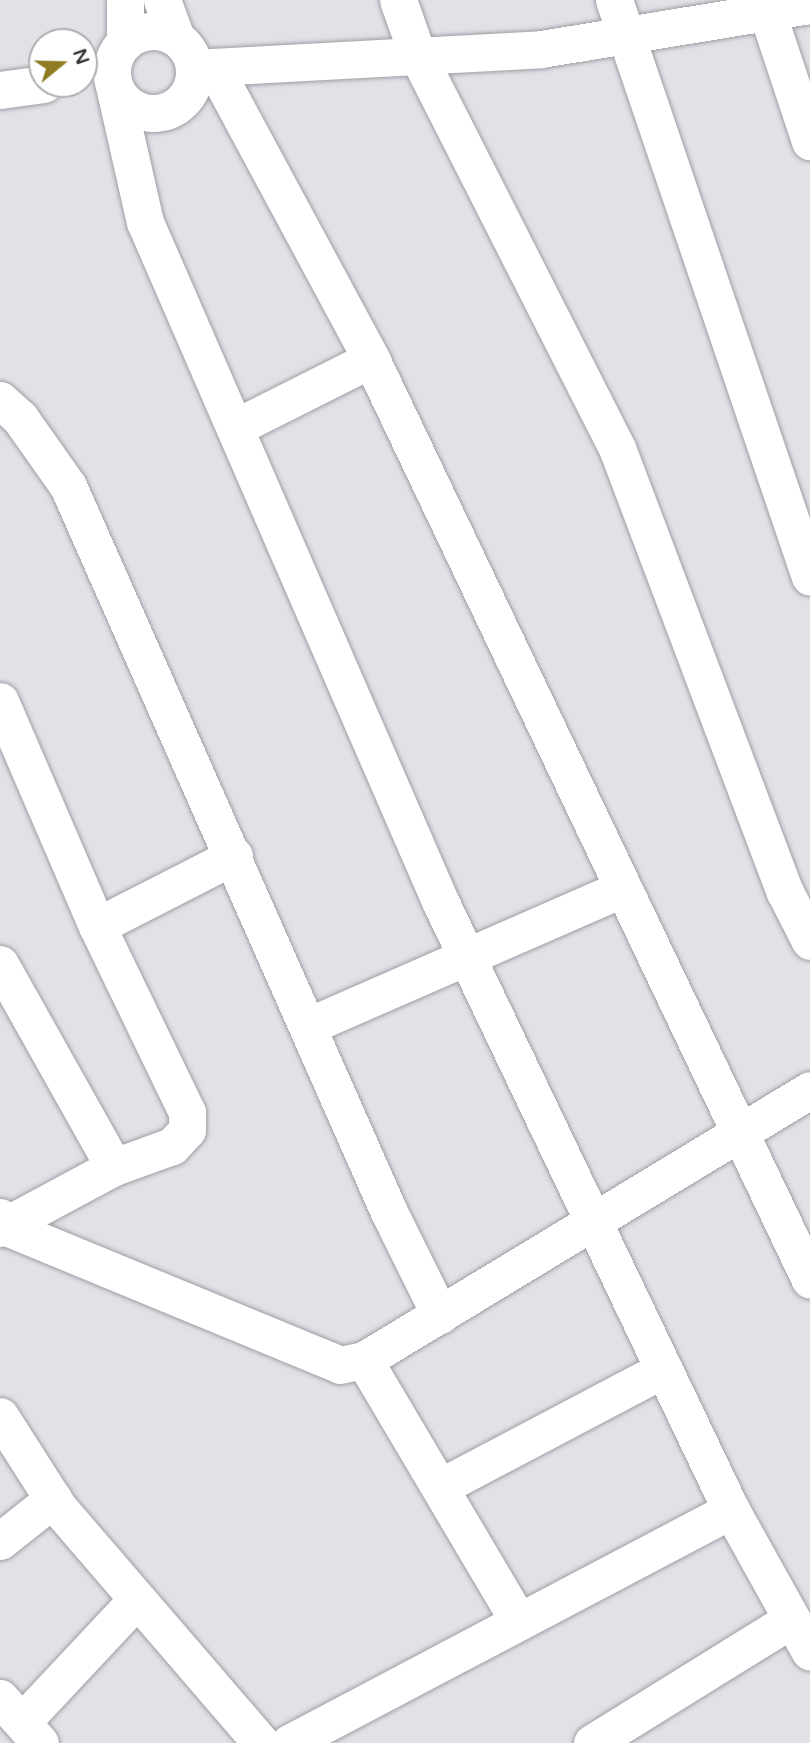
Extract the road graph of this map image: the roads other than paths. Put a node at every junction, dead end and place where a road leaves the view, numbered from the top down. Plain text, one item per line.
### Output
1 (125, 0) edge
2 (162, 0) edge
3 (398, 0) edge
4 (614, 0) edge
5 (810, 5) edge
6 (765, 7) edge
7 (624, 38) junction
8 (417, 54) junction
9 (195, 58) junction
10 (109, 62) edge
11 (28, 86) edge
12 (0, 90) edge
13 (168, 111) junction
14 (810, 142) edge
15 (133, 186) junction
16 (371, 359) junction
17 (0, 400) edge
18 (236, 426) junction
19 (810, 577) edge
20 (0, 701) edge
21 (234, 856) junction
22 (622, 889) junction
23 (97, 926) junction
24 (810, 941) edge
25 (467, 958) junction
26 (0, 964) edge
27 (309, 1026) junction
28 (810, 1090) edge
29 (736, 1131) junction
30 (114, 1167) junction
31 (2, 1224) edge
32 (594, 1224) junction
33 (810, 1280) edge
34 (440, 1315) junction
35 (364, 1360) junction
36 (664, 1370) junction
37 (0, 1416) edge
38 (440, 1487) junction
39 (53, 1499) junction
40 (731, 1510) junction
41 (0, 1541) edge
42 (136, 1600) junction
43 (792, 1619) junction
44 (519, 1622) junction
45 (810, 1652) edge
46 (21, 1721) edge
47 (261, 1743) edge
48 (289, 1743) edge
49 (592, 1743) edge

1 - 10 street
2 - 9 street
3 - 8 street
4 - 7 street
5 - 6 street
6 - 7 street
6 - 14 street
7 - 8 street
7 - 19 street
8 - 9 street
8 - 24 street
9 - 10 street
9 - 13 street
9 - 16 street
10 - 13 street
10 - 15 street
11 - 12 street
13 - 15 street
15 - 18 street
16 - 18 street
16 - 22 street
17 - 21 street
18 - 25 street
20 - 23 street
21 - 23 street
21 - 27 street
22 - 25 street
22 - 29 street
23 - 30 street
25 - 27 street
25 - 32 street
26 - 30 street
27 - 34 street
28 - 29 street
29 - 32 street
29 - 33 street
30 - 31 street
31 - 35 street
32 - 34 street
32 - 36 street
34 - 35 street
35 - 38 street
36 - 38 street
36 - 40 street
37 - 39 street
38 - 44 street
39 - 41 street
39 - 42 street
40 - 43 street
40 - 44 street
42 - 46 street
42 - 47 street
43 - 45 street
43 - 49 street
44 - 48 street

